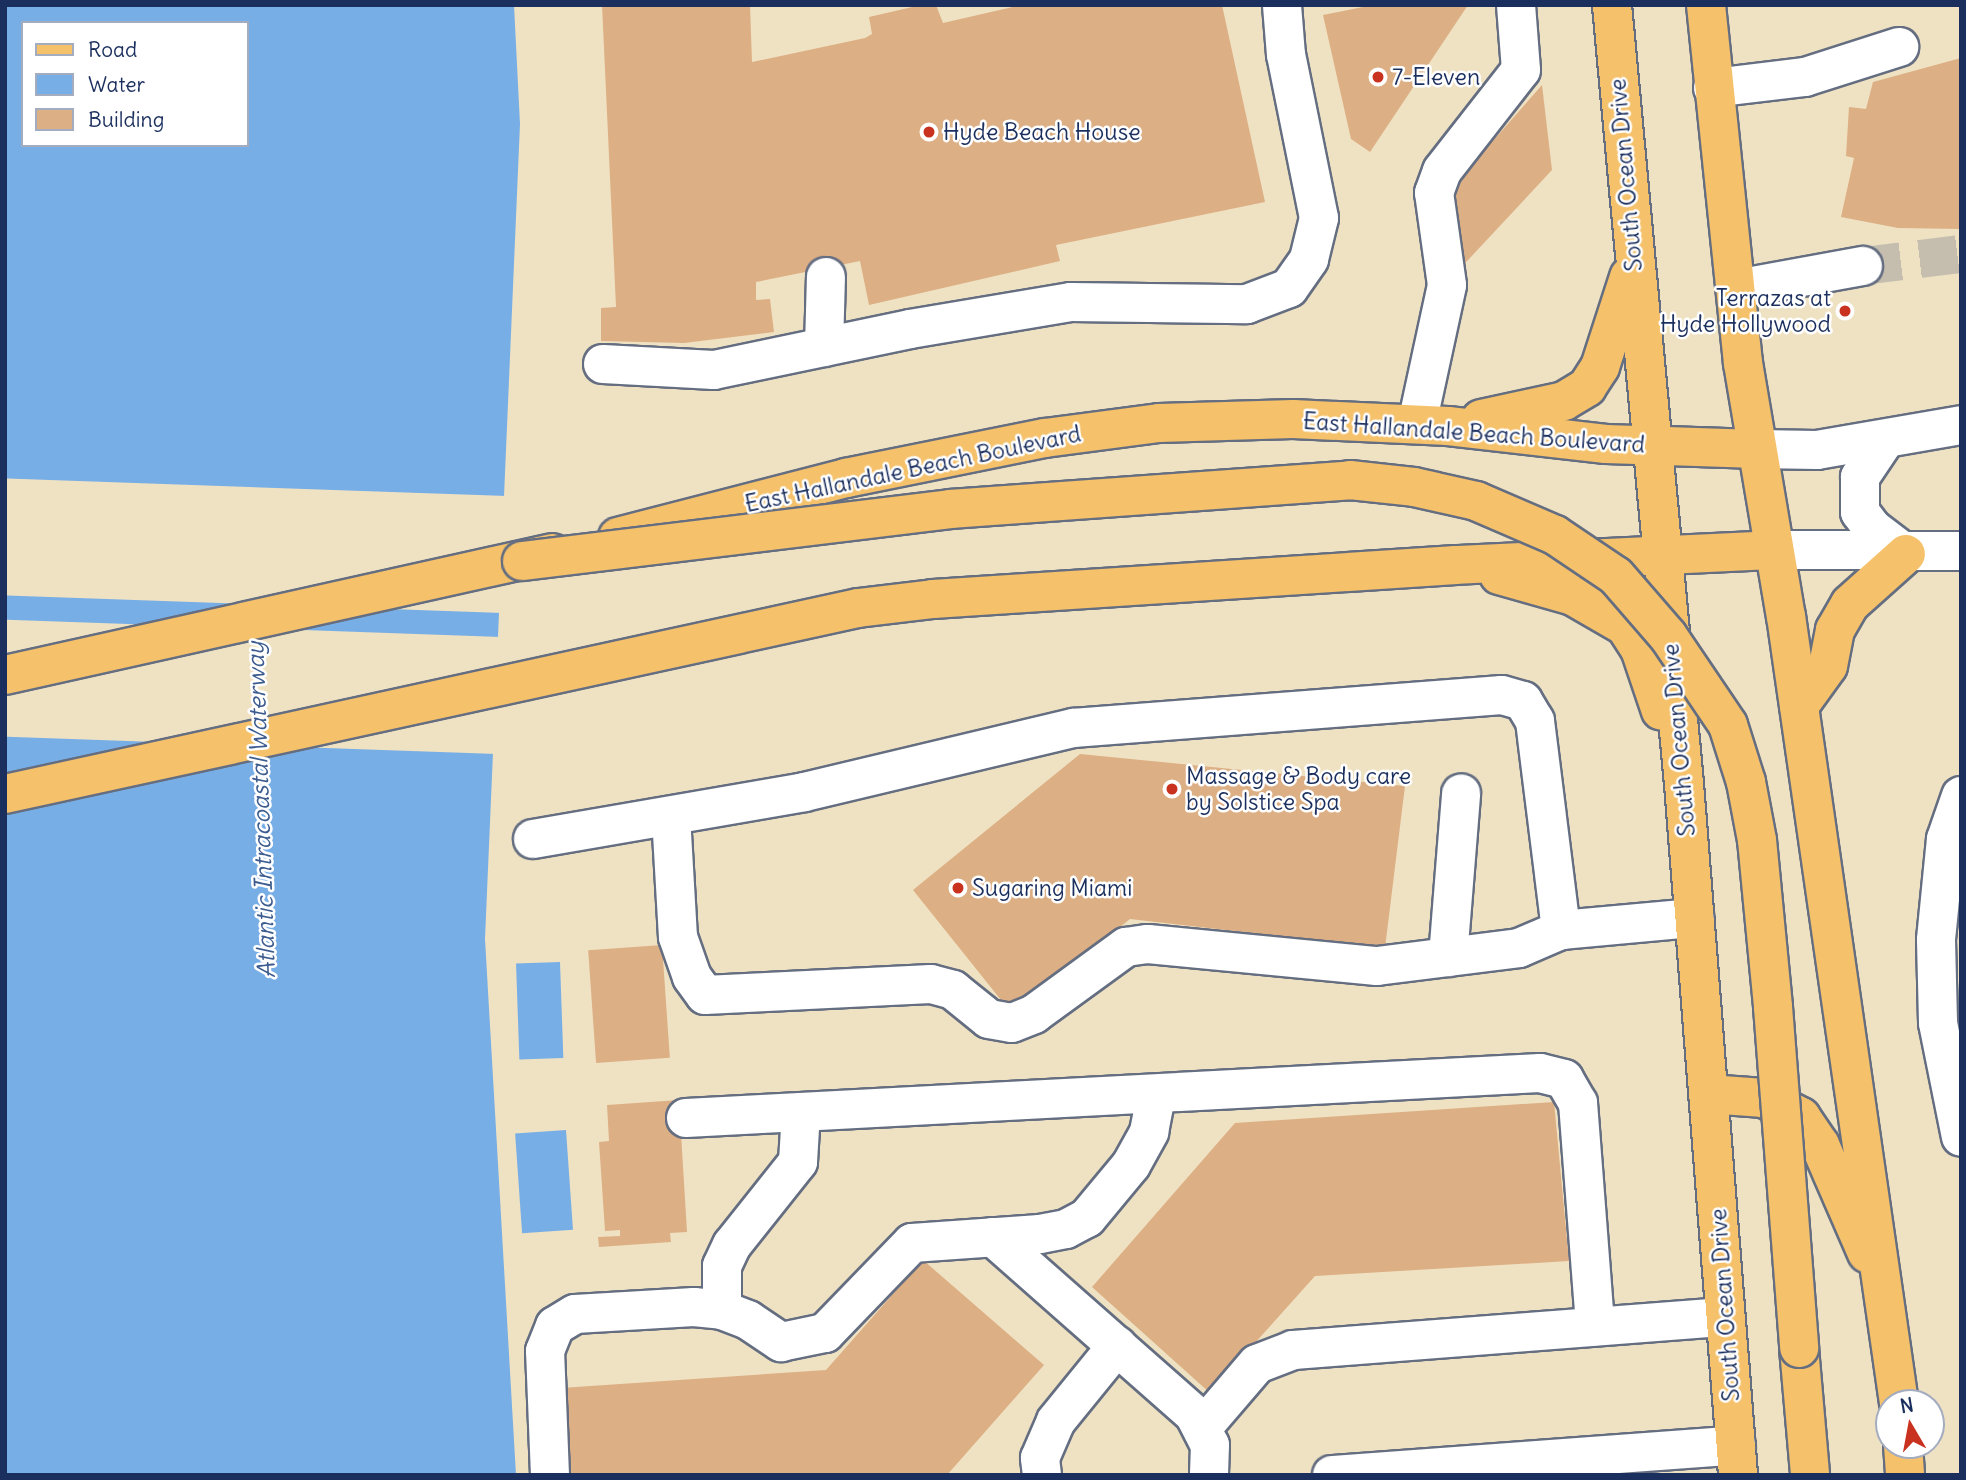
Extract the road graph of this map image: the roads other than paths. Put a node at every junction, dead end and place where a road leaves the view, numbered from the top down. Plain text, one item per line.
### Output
1 (1282, 5) edge
2 (1517, 5) edge
3 (1612, 5) edge
4 (1706, 5) edge
5 (1899, 47) dead end
6 (1713, 88) junction
7 (1634, 262) junction
8 (1863, 266) tunnel mouth
9 (826, 277) dead end
10 (1735, 289) junction
11 (824, 347) junction
12 (603, 364) dead end
13 (1432, 425) junction
14 (1961, 425) edge
15 (1885, 440) junction
16 (1650, 447) junction
17 (1757, 449) junction
18 (1774, 550) junction
19 (1961, 551) edge
20 (1906, 554) junction
21 (1661, 555) junction
22 (522, 561) junction
23 (1456, 565) junction
24 (5, 675) edge
25 (1799, 706) junction
26 (1684, 784) junction
27 (5, 794) edge
28 (1461, 794) dead end
29 (1961, 796) edge
30 (671, 816) junction
31 (533, 839) dead end
32 (1950, 913) edge
33 (1694, 918) junction
34 (1561, 930) junction
35 (1448, 957) junction
36 (1956, 1088) edge
37 (1708, 1094) junction
38 (1156, 1096) junction
39 (801, 1112) junction
40 (687, 1118) dead end
41 (1961, 1137) edge
42 (993, 1237) junction
43 (1886, 1297) junction
44 (722, 1310) junction
45 (1725, 1317) junction
46 (1595, 1326) junction
47 (1117, 1346) junction
48 (1897, 1389) edge
49 (1203, 1427) junction
50 (1737, 1460) edge
51 (550, 1475) edge
52 (1042, 1475) edge
53 (1209, 1475) edge
54 (1332, 1475) edge
55 (1810, 1475) edge

1 - 11 street
2 - 13 street
3 - 7 main road, South Ocean Drive
4 - 6 main road
5 - 6 street
6 - 10 main road
7 - 13 main road
7 - 16 main road, South Ocean Drive
8 - 10 street
9 - 11 street
10 - 17 main road
11 - 12 street
13 - 16 main road, East Hallandale Beach Boulevard
13 - 22 main road, East Hallandale Beach Boulevard, bridge
14 - 15 street, East Hallandale Beach Boulevard
15 - 17 street, East Hallandale Beach Boulevard
15 - 20 street
16 - 17 main road, East Hallandale Beach Boulevard
16 - 21 main road, South Ocean Drive
17 - 18 main road
18 - 20 street
18 - 21 main road
18 - 25 main road
19 - 20 street
20 - 25 main road
21 - 23 main road
21 - 26 main road, South Ocean Drive
22 - 24 main road, East Hallandale Beach Boulevard
22 - 55 main road, bridge
23 - 26 main road
23 - 27 main road
25 - 43 main road
26 - 33 main road, South Ocean Drive
28 - 35 street
29 - 32 street
30 - 31 street
30 - 34 street
30 - 35 street
32 - 36 street
33 - 34 street
33 - 37 main road, South Ocean Drive
34 - 35 street
36 - 41 street
37 - 43 main road
37 - 45 main road, South Ocean Drive
38 - 39 street
38 - 42 street
38 - 46 street
39 - 40 street
39 - 44 street
42 - 44 street
42 - 47 street
43 - 48 main road
44 - 51 street
45 - 46 street
45 - 50 main road, South Ocean Drive
46 - 49 street
47 - 49 street
47 - 52 street
49 - 53 street
50 - 54 street

